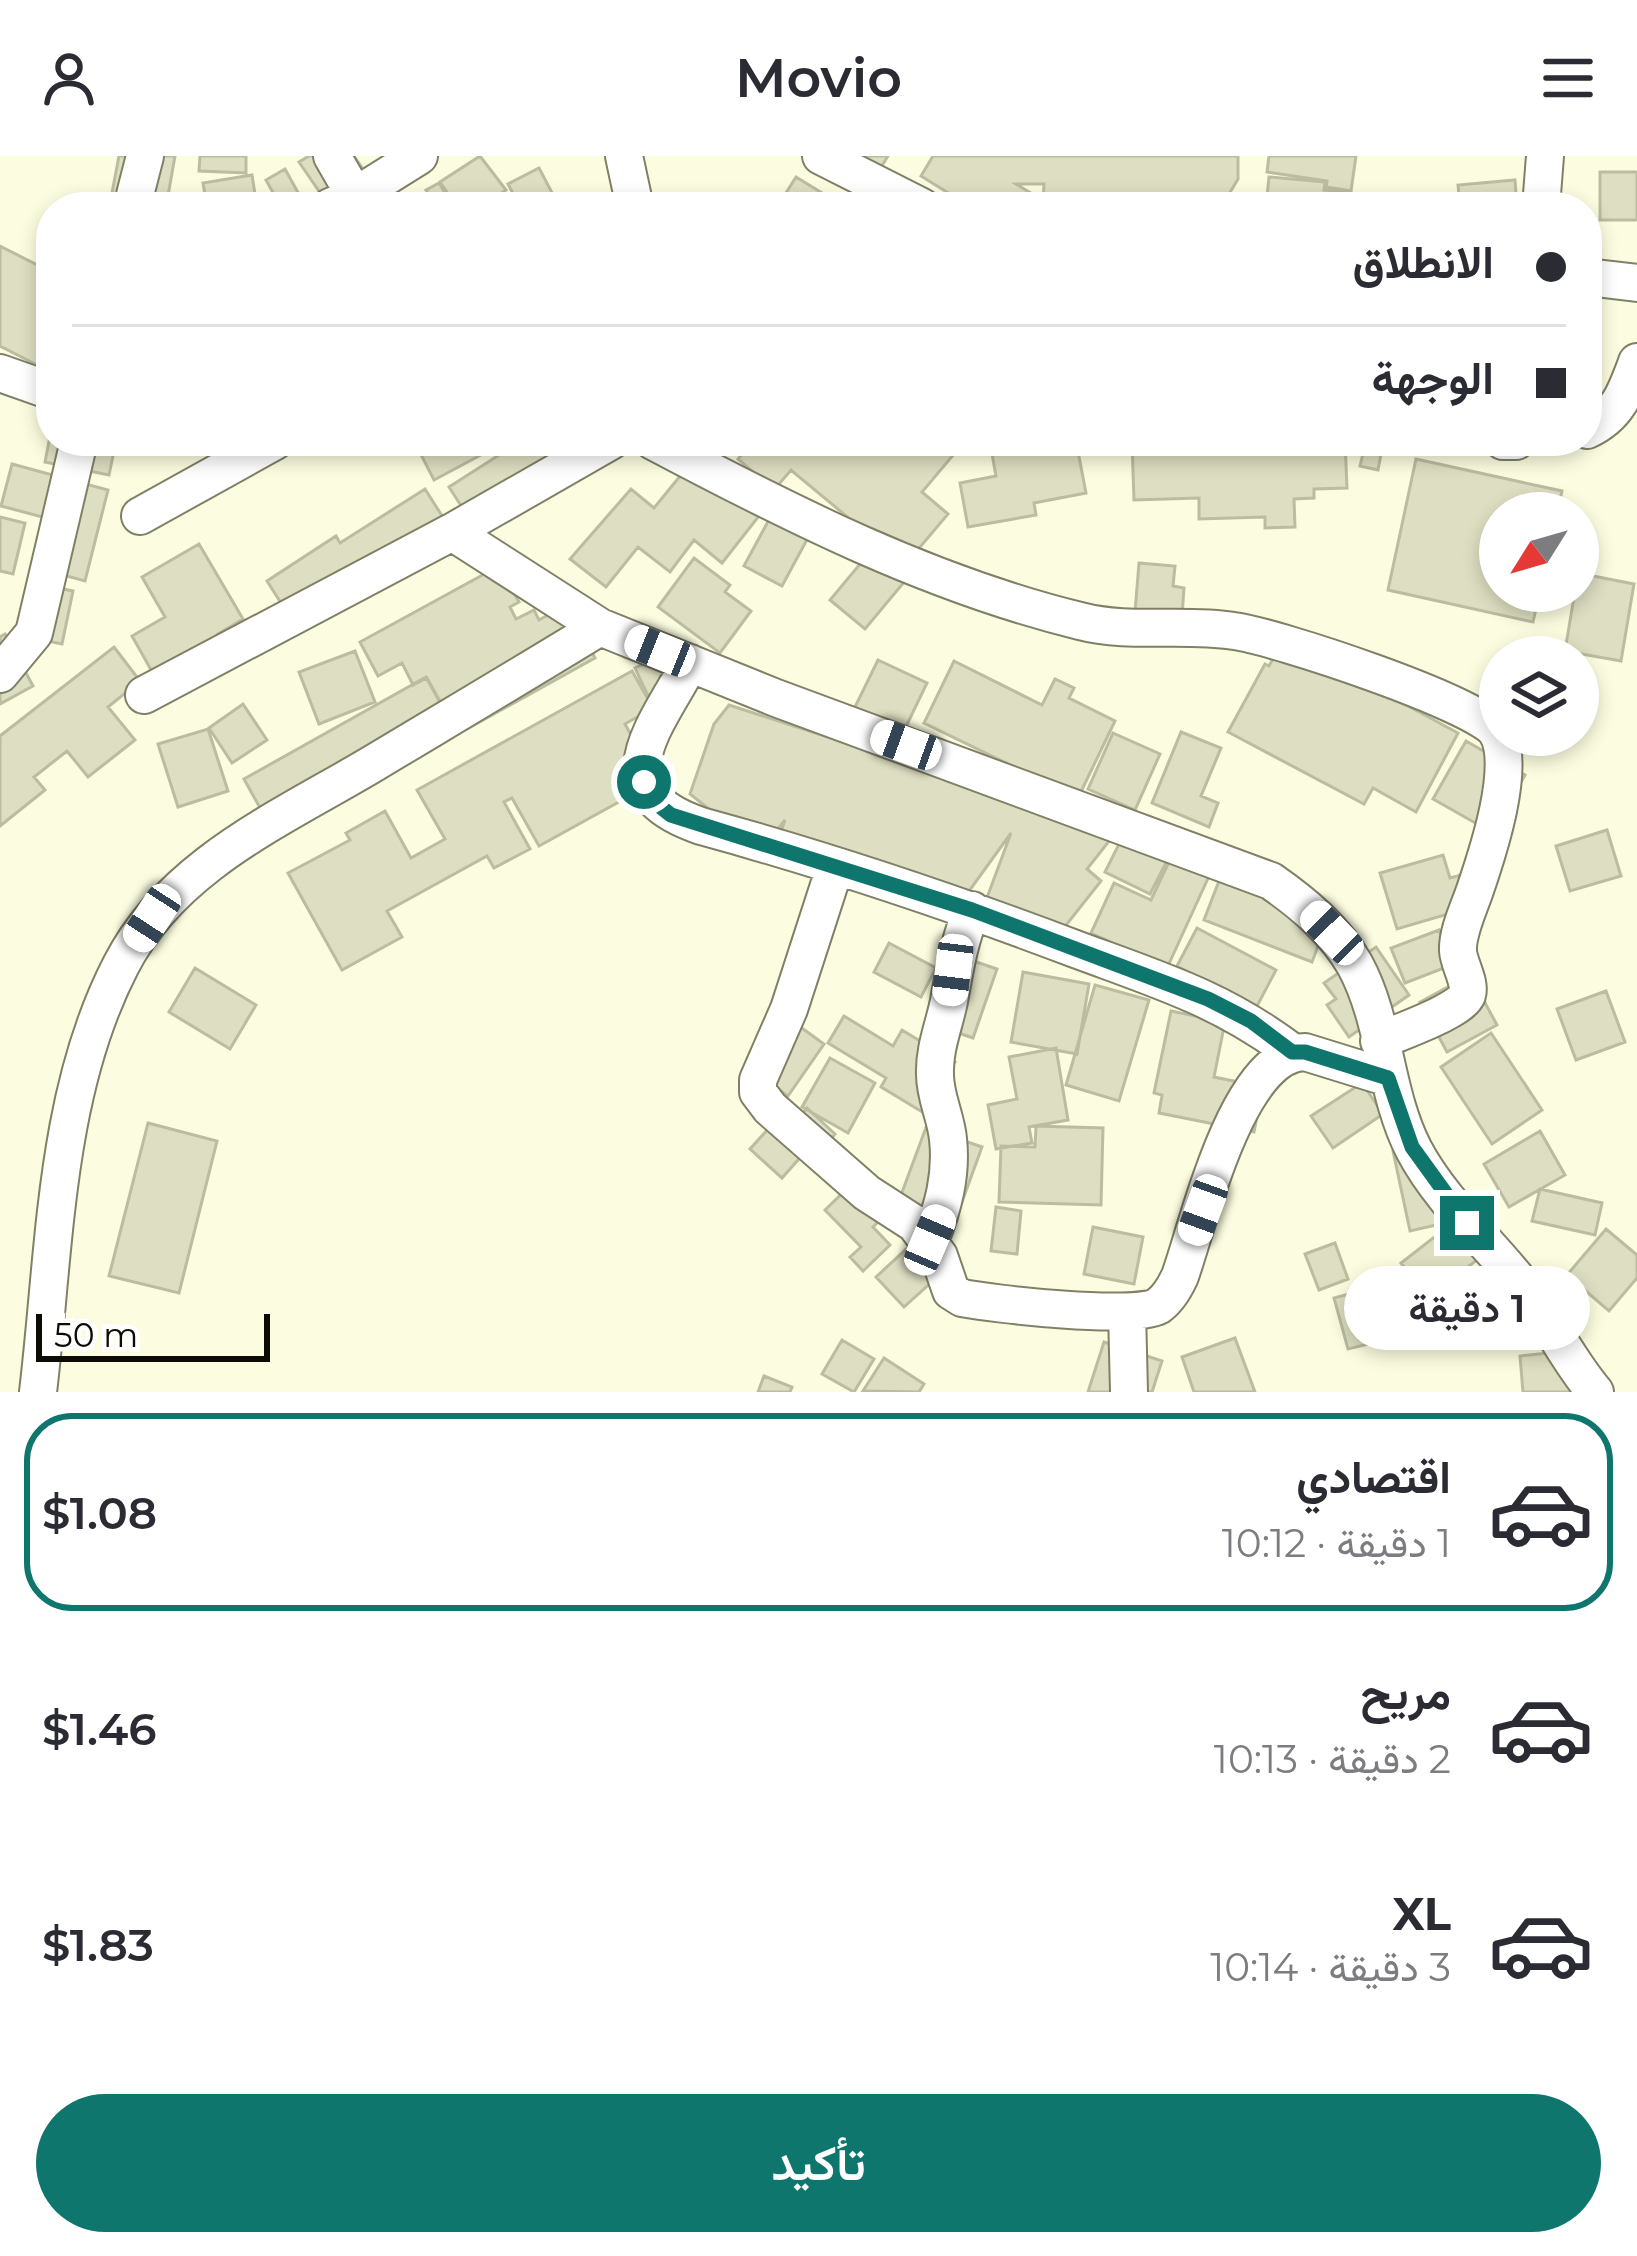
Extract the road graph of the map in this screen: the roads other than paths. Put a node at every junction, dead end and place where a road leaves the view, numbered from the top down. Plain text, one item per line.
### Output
1 (145, 156) edge
2 (332, 156) edge
3 (419, 156) edge
4 (623, 156) edge
5 (821, 156) edge
6 (1545, 156) edge
7 (136, 192) edge
8 (341, 192) edge
9 (360, 192) edge
10 (631, 192) edge
11 (892, 192) edge
12 (1542, 192) edge
13 (1602, 279) edge
14 (1637, 283) edge
15 (1637, 362) edge
16 (0, 373) edge
17 (36, 386) edge
18 (1602, 421) edge
19 (75, 456) edge
20 (248, 456) edge
21 (585, 456) edge
22 (682, 456) edge
23 (140, 516) dead end
24 (452, 532) junction
25 (600, 627) junction
26 (690, 663) junction
27 (0, 674) edge
28 (144, 695) dead end
29 (836, 867) junction
30 (972, 910) junction
31 (1379, 1041) junction
32 (1292, 1052) junction
33 (1388, 1078) junction
34 (930, 1240) junction
35 (1127, 1312) junction
36 (1592, 1391) edge
37 (38, 1392) edge
38 (1129, 1392) edge

1 - 7 street
2 - 8 street
3 - 9 street
4 - 10 street
5 - 11 street
6 - 12 street
13 - 14 street
15 - 18 street
16 - 17 street
19 - 27 street
20 - 23 street
21 - 24 street
22 - 31 street
24 - 25 street
24 - 28 street
25 - 26 street
25 - 37 street
26 - 29 street
26 - 31 street
29 - 30 street
29 - 34 street
30 - 32 street
30 - 34 street
31 - 33 street
32 - 33 street
32 - 35 street
33 - 36 street
34 - 35 street
35 - 38 street

